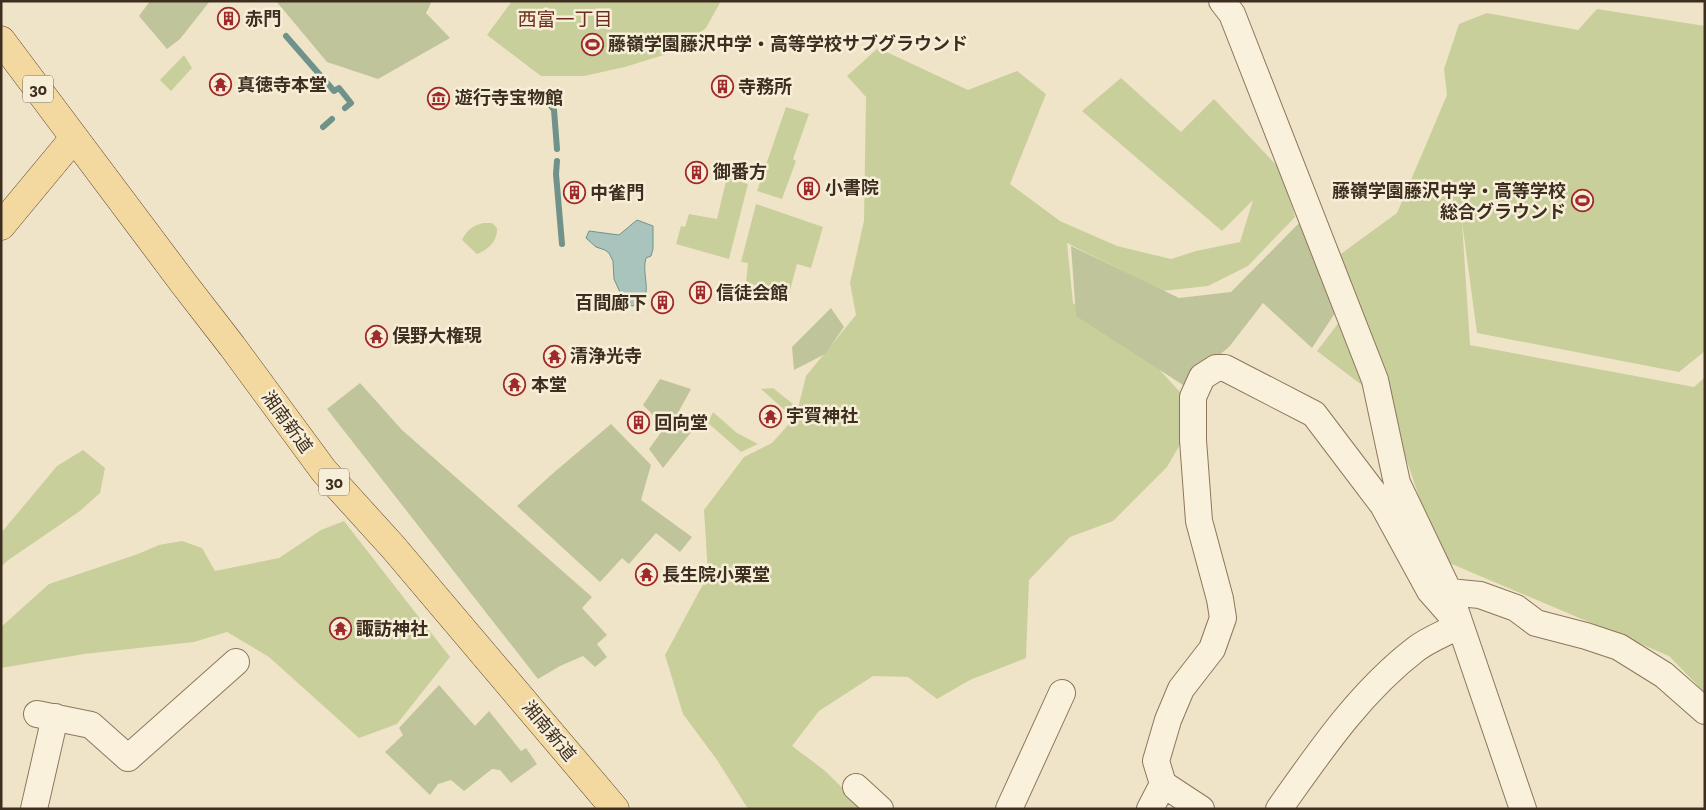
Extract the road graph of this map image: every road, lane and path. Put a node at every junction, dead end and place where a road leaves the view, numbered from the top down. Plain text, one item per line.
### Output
1 (1222, 1) edge
2 (1, 40) edge
3 (74, 138) junction
4 (1, 226) edge
5 (1449, 592) junction
6 (1460, 625) junction
7 (236, 662) dead end
8 (1062, 693) dead end
9 (1705, 711) edge
10 (1163, 784) junction
11 (856, 787) dead end
12 (34, 809) edge
13 (615, 809) edge
14 (880, 809) edge
15 (1009, 809) edge
16 (1150, 809) edge
17 (1201, 809) edge
18 (1279, 809) edge
19 (1523, 809) edge

1 - 5 street
2 - 3 main road, 湘南新道 / 30
3 - 4 main road
3 - 13 main road, 湘南新道 / 30
5 - 6 street
5 - 9 street
6 - 10 street
6 - 18 street
6 - 19 street
7 - 12 street
8 - 15 street
10 - 16 street
10 - 17 street
11 - 14 street

